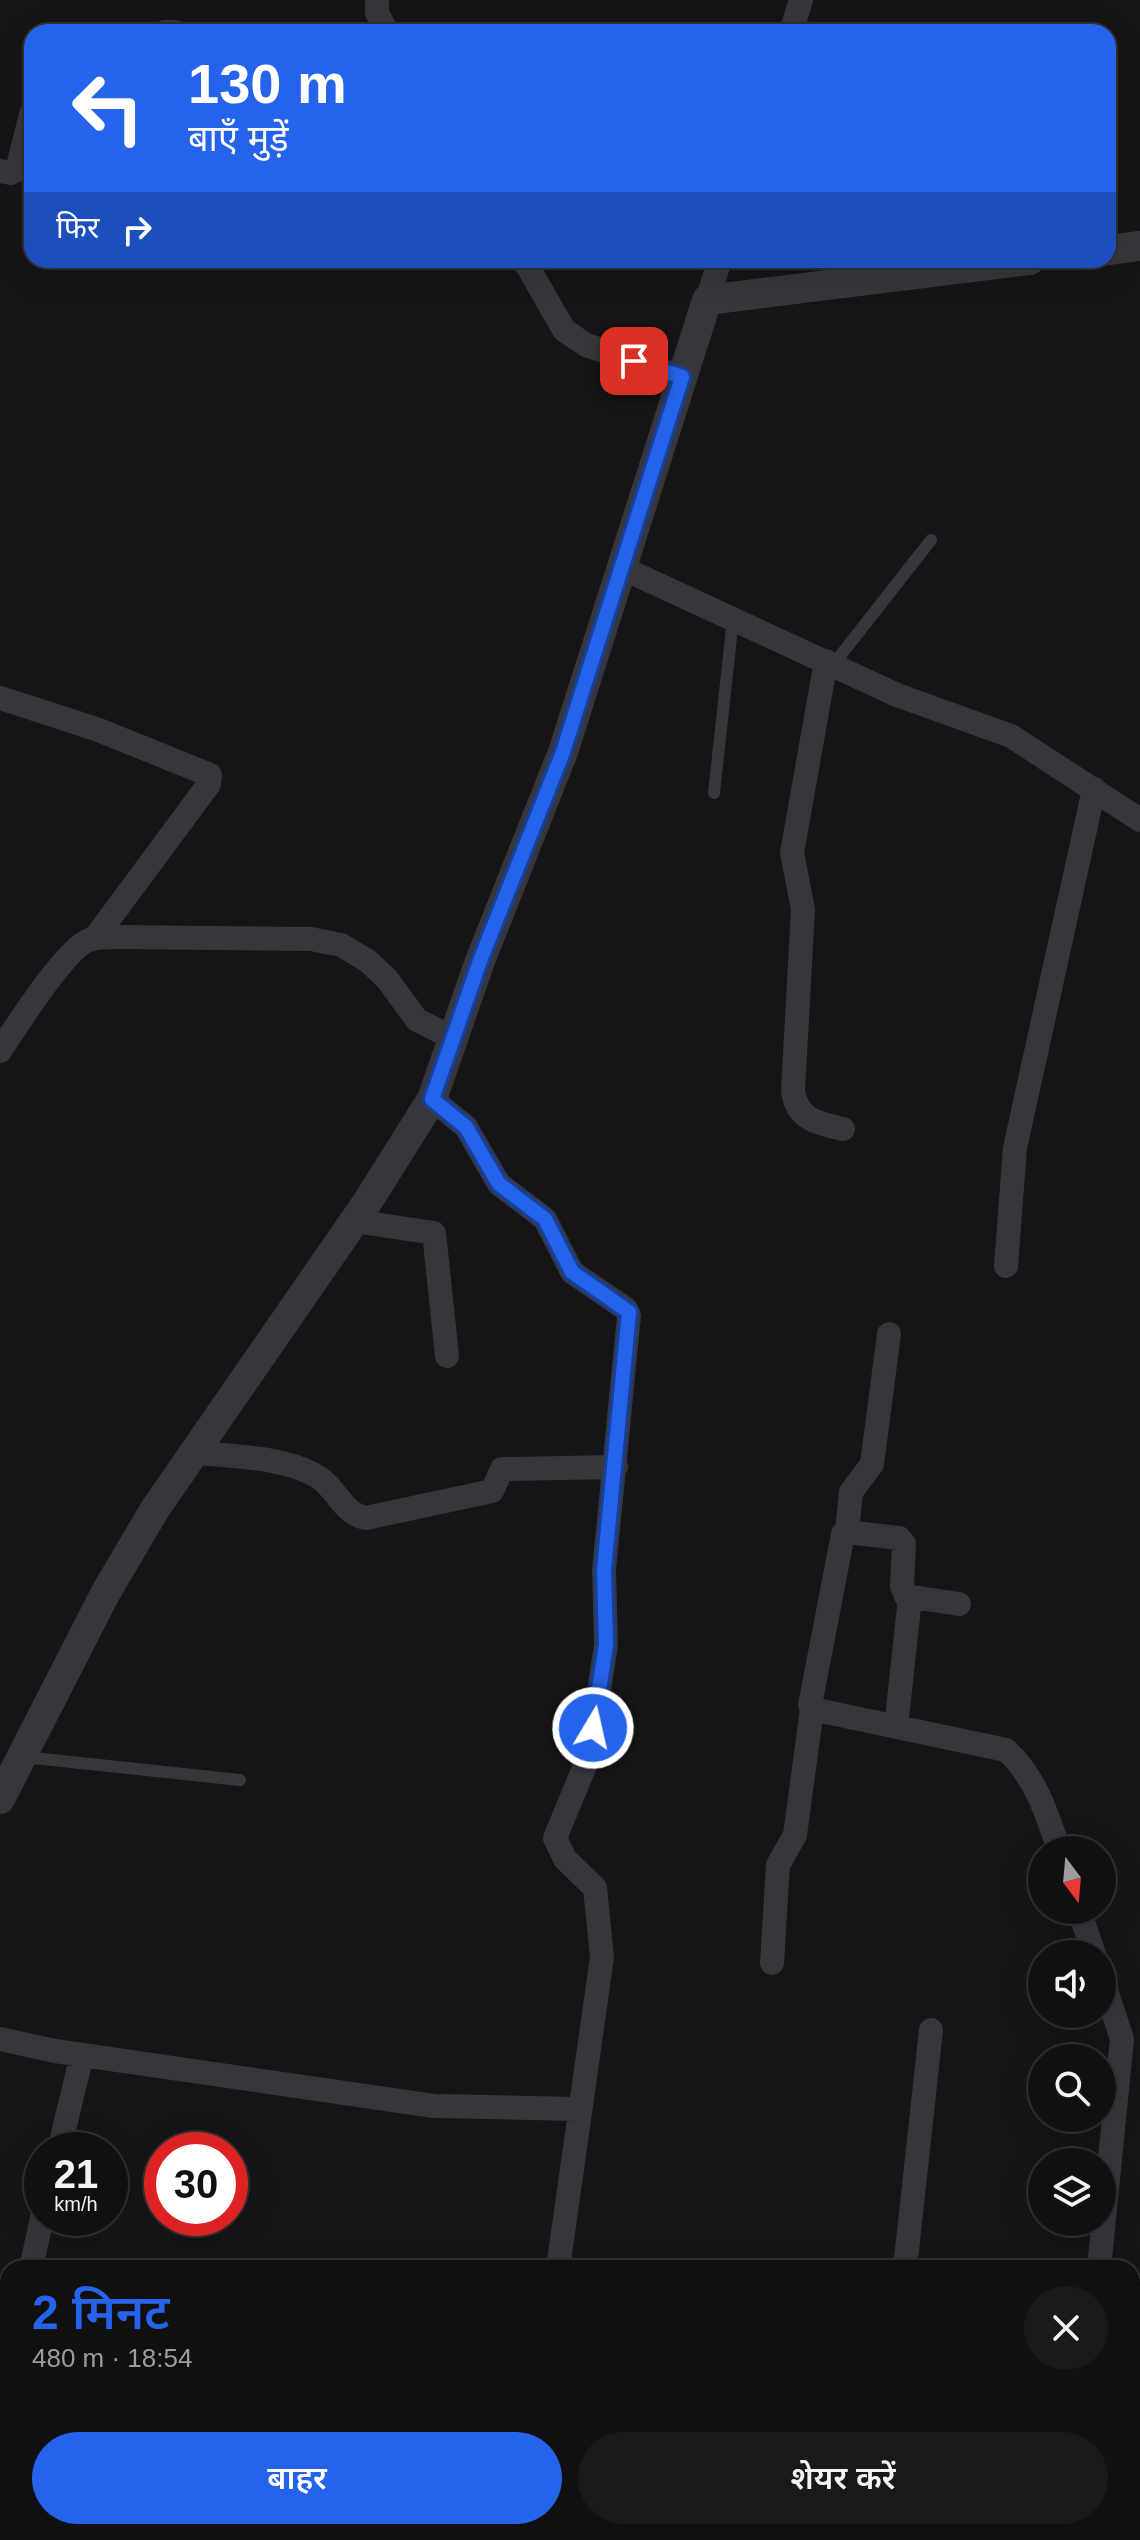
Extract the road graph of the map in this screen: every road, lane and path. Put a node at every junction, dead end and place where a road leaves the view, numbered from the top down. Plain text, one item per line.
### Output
1 (377, 0) edge
2 (801, 0) edge
3 (383, 24) edge
4 (794, 24) edge
5 (24, 142) edge
6 (16, 173) edge
7 (1140, 246) edge
8 (1116, 249) edge
9 (529, 268) edge
10 (717, 268) edge
11 (965, 268) edge
12 (707, 300) junction
13 (682, 377) junction
14 (931, 540) dead end
15 (622, 568) junction
16 (733, 619) junction
17 (829, 663) junction
18 (0, 698) edge
19 (1094, 789) junction
20 (714, 793) dead end
21 (1140, 820) edge
22 (95, 938) junction
23 (453, 1038) junction
24 (0, 1051) edge
25 (432, 1099) junction
26 (843, 1129) dead end
27 (354, 1221) junction
28 (1006, 1266) dead end
29 (889, 1334) dead end
30 (447, 1356) dead end
31 (193, 1452) junction
32 (616, 1467) junction
33 (847, 1532) junction
34 (910, 1598) junction
35 (959, 1604) dead end
36 (812, 1709) junction
37 (896, 1727) junction
38 (21, 1756) junction
39 (240, 1780) dead end
40 (0, 1799) edge
41 (1054, 1836) edge
42 (772, 1963) dead end
43 (1116, 2008) edge
44 (931, 2030) dead end
45 (0, 2039) edge
46 (1131, 2041) edge
47 (82, 2055) junction
48 (578, 2109) junction
49 (63, 2132) edge
50 (38, 2236) edge
51 (33, 2260) edge
52 (559, 2260) edge
53 (906, 2260) edge
54 (1100, 2260) edge

1 - 3 street
2 - 4 street
5 - 6 street
7 - 8 street
9 - 13 street
10 - 12 street
11 - 12 street
12 - 13 street
13 - 15 street
14 - 17 lane
15 - 16 street
15 - 23 street
16 - 17 street
16 - 20 lane
17 - 19 street
17 - 26 street
18 - 22 street
19 - 21 street
19 - 28 street
22 - 23 street
22 - 24 street
23 - 25 street
25 - 27 street
25 - 32 street
27 - 30 street
27 - 31 street
29 - 33 street
31 - 32 street
31 - 38 street
32 - 48 street
33 - 34 street
33 - 36 street
34 - 35 street
34 - 37 street
36 - 37 street
36 - 42 street
37 - 41 street
38 - 39 lane
38 - 40 street
43 - 46 street
44 - 53 street
45 - 47 street
46 - 54 street
47 - 48 street
47 - 49 street
48 - 52 street
50 - 51 street

